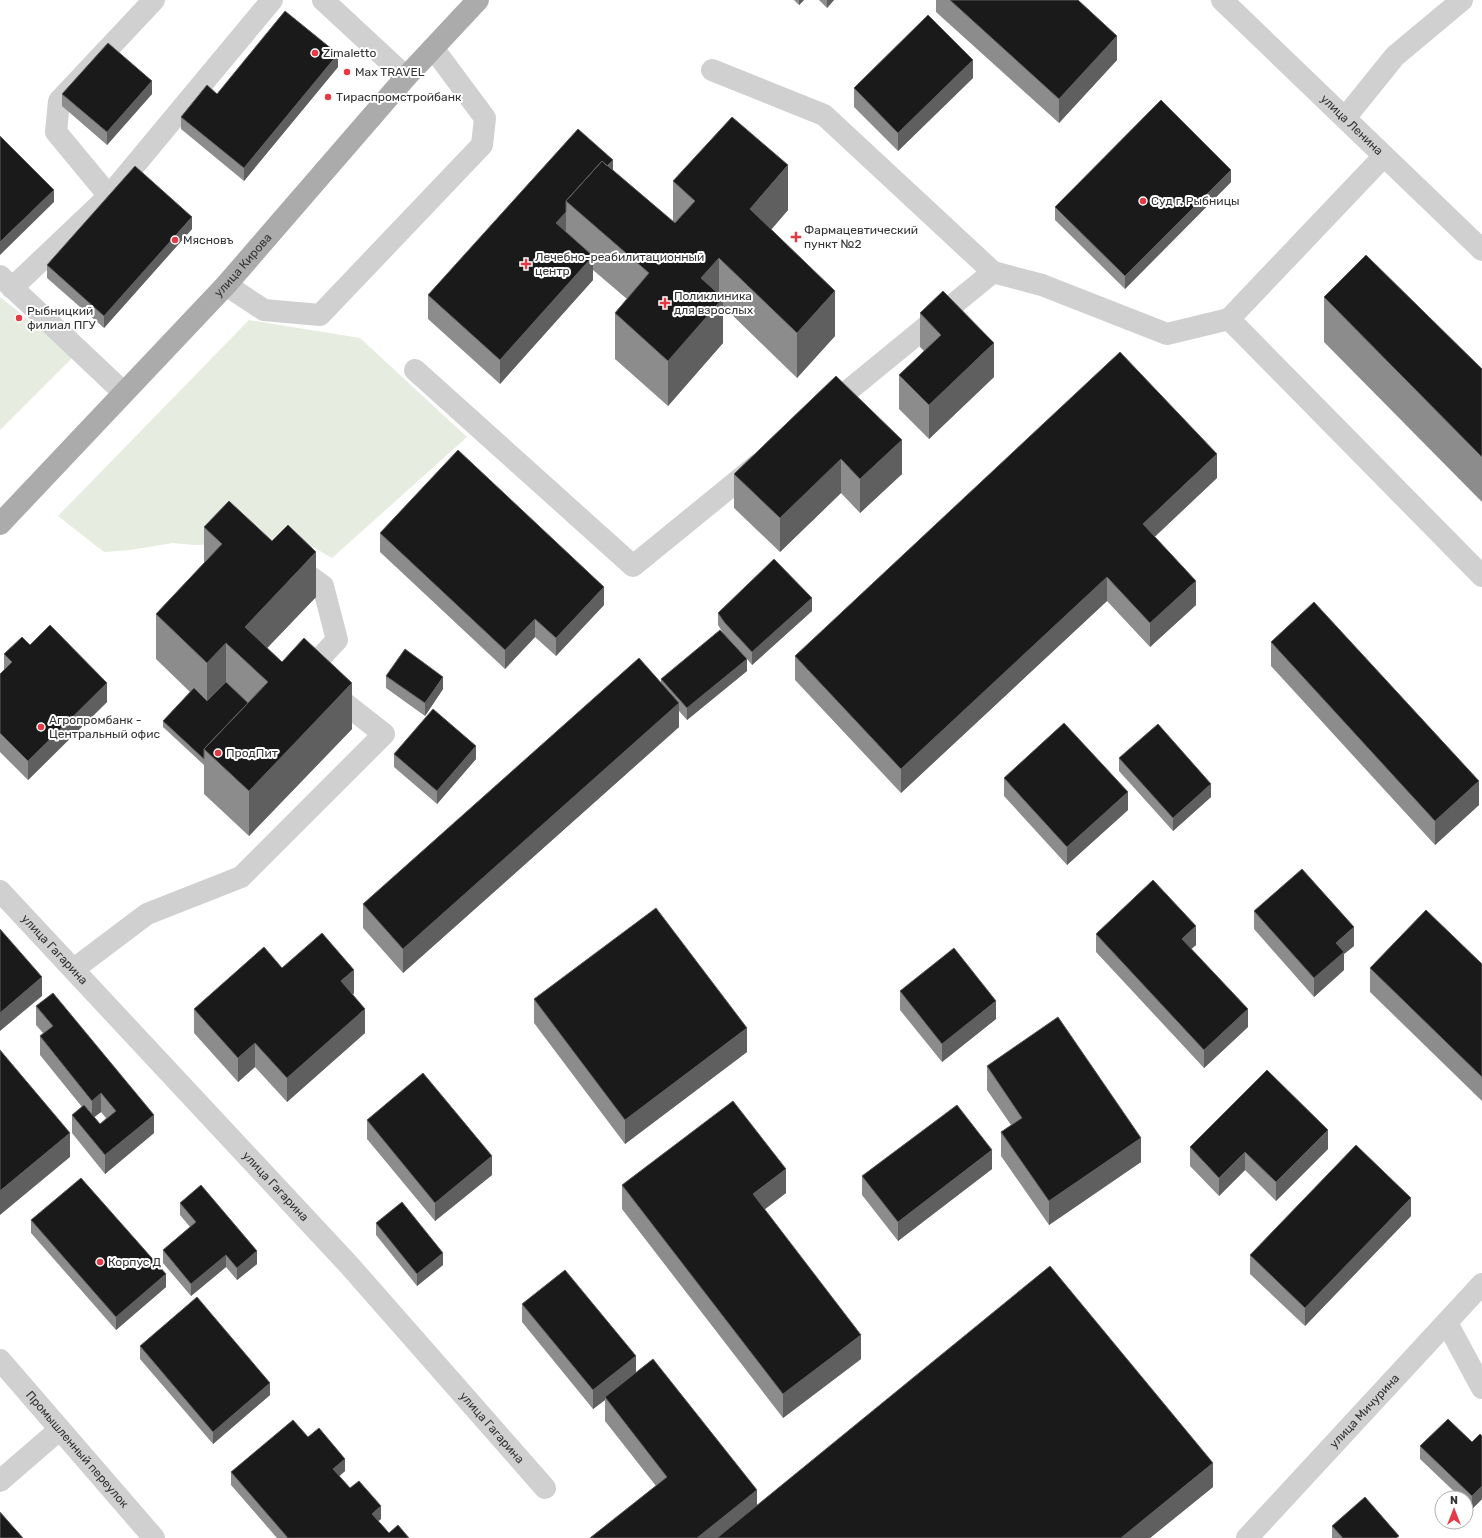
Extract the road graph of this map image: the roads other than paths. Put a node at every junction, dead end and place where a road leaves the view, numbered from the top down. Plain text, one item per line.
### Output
1 (154, 0) edge
2 (272, 0) edge
3 (323, 0) edge
4 (478, 0) edge
5 (1222, 0) edge
6 (1462, 0) edge
7 (433, 48) junction
8 (712, 70) dead end
9 (406, 78) junction
10 (1345, 118) junction
11 (1384, 156) junction
12 (109, 196) junction
13 (1482, 250) edge
14 (993, 272) junction
15 (6, 282) edge
16 (226, 285) junction
17 (1228, 320) junction
18 (415, 370) dead end
19 (123, 392) junction
20 (810, 422) edge
21 (773, 452) edge
22 (0, 524) edge
23 (286, 558) edge
24 (1482, 576) edge
25 (0, 891) edge
26 (74, 968) junction
27 (1482, 1284) edge
28 (1447, 1323) junction
29 (0, 1360) edge
30 (1482, 1388) edge
31 (59, 1430) junction
32 (0, 1481) edge
33 (545, 1488) dead end
34 (154, 1538) edge
35 (1247, 1538) edge

1 - 12 street
2 - 12 street
3 - 9 street
4 - 7 main road, улица Кирова
5 - 10 street, улица Ленина
6 - 10 street
7 - 9 main road, улица Кирова
7 - 16 street
8 - 14 street
9 - 16 main road, улица Кирова
10 - 11 street, улица Ленина
11 - 13 street, улица Ленина
11 - 17 street
12 - 15 street
14 - 17 street
14 - 20 street
15 - 19 street
16 - 19 main road, улица Кирова
17 - 24 street
18 - 21 street
19 - 22 main road, улица Кирова
23 - 26 street
25 - 26 street, улица Гагарина
26 - 33 street, улица Гагарина
27 - 28 street, улица Мичурина
28 - 30 street
28 - 35 street, улица Мичурина
29 - 31 street, Промышленный переулок
31 - 32 street
31 - 34 street, Промышленный переулок

